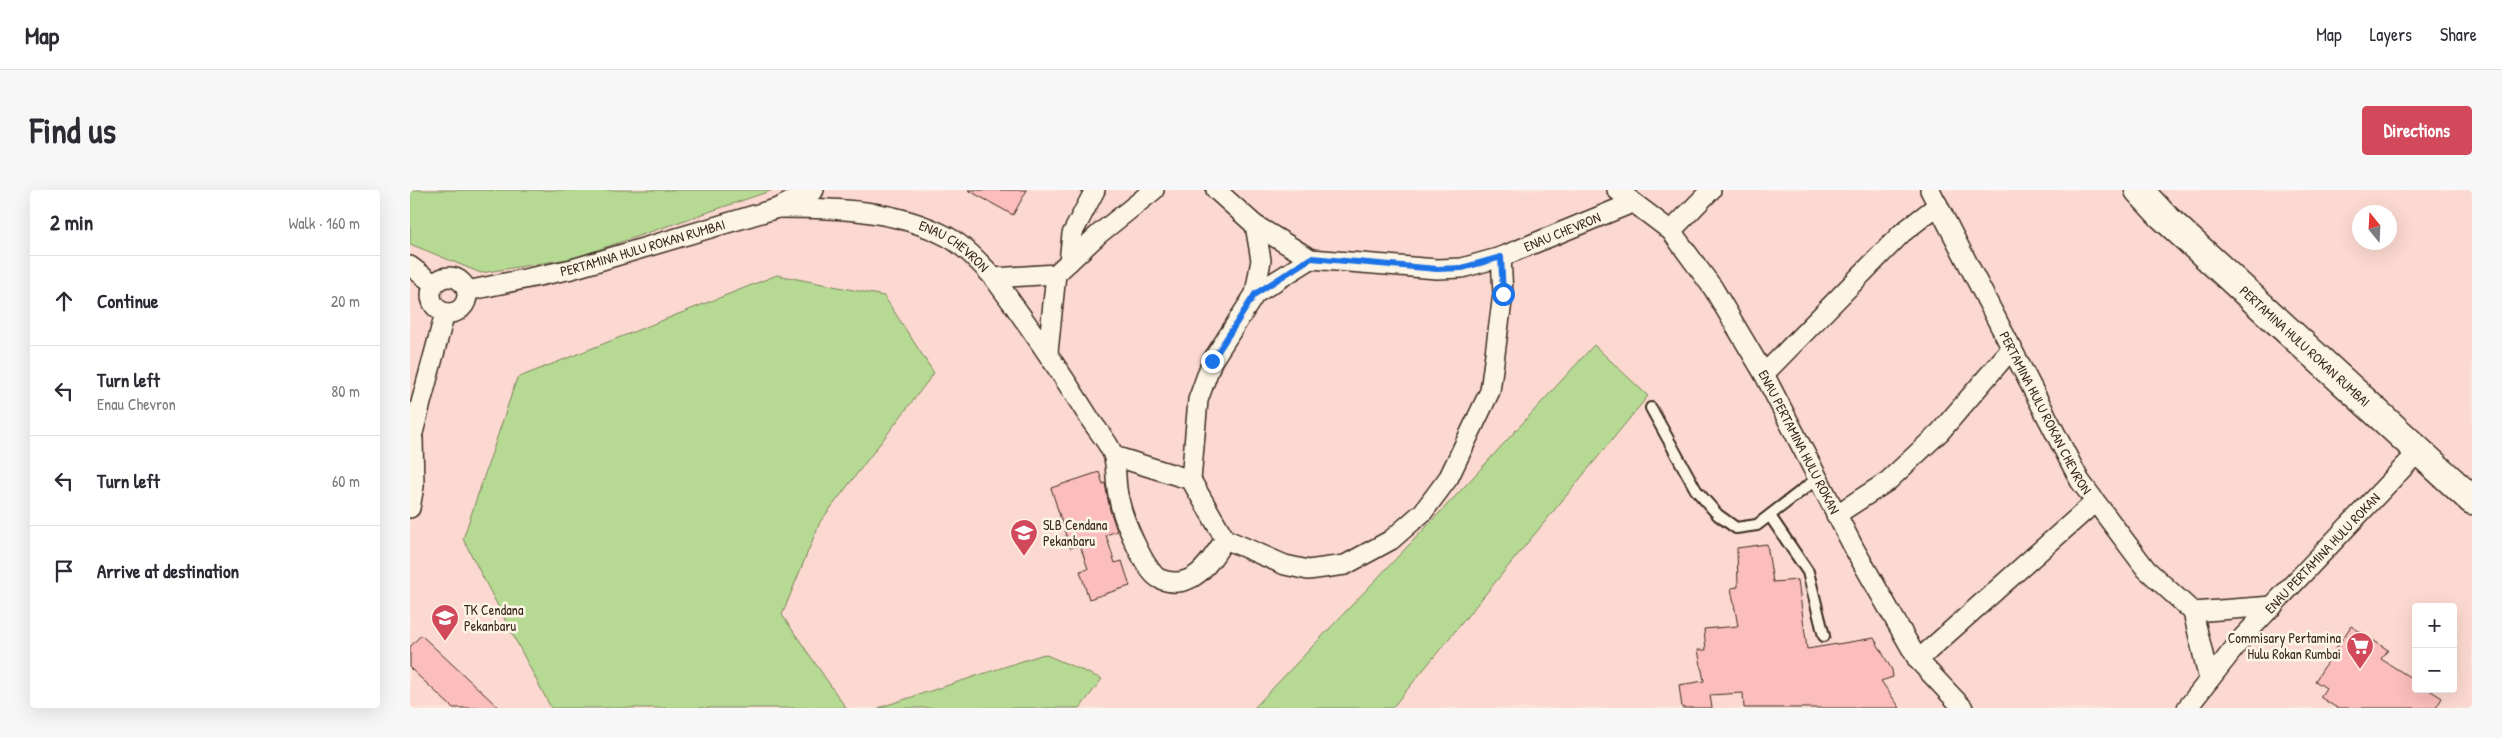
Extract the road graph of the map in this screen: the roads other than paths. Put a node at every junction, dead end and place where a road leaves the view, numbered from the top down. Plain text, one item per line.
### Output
1 (814, 190) edge
2 (1095, 190) edge
3 (1154, 190) edge
4 (1216, 190) edge
5 (1616, 190) edge
6 (1711, 190) edge
7 (2139, 190) edge
8 (1934, 197) edge
9 (1632, 202) junction
10 (778, 208) junction
11 (1255, 225) junction
12 (1671, 231) junction
13 (1501, 257) junction
14 (1311, 258) junction
15 (410, 266) edge
16 (1062, 268) junction
17 (994, 278) junction
18 (434, 284) junction
19 (467, 291) junction
20 (1255, 294) junction
21 (446, 314) junction
22 (2012, 348) junction
23 (1048, 352) junction
24 (1764, 374) junction
25 (1651, 408) dead end
26 (411, 441) edge
27 (2419, 450) junction
28 (1114, 456) junction
29 (1818, 478) junction
30 (1191, 480) junction
31 (2472, 500) edge
32 (2095, 502) junction
33 (410, 508) edge
34 (1836, 515) junction
35 (1770, 516) junction
36 (1225, 540) junction
37 (2273, 606) junction
38 (2193, 612) junction
39 (1824, 636) dead end
40 (1918, 660) junction
41 (2209, 680) junction
42 (1963, 708) edge
43 (2187, 708) edge

1 - 10 street, PERTAMINA HULU ROKAN RUMBAI
2 - 16 street
3 - 16 street
4 - 11 street, ENAU CHEVRON
5 - 9 street, ENAU PERTAMINA HULU ROKAN
6 - 12 street
7 - 27 street, PERTAMINA HULU ROKAN RUMBAI
8 - 22 street, PERTAMINA HULU ROKAN CHEVRON
8 - 24 street
9 - 12 street, ENAU PERTAMINA HULU ROKAN
9 - 13 street, ENAU CHEVRON
10 - 17 street, ENAU CHEVRON
10 - 19 street, PERTAMINA HULU ROKAN RUMBAI
11 - 14 street, ENAU CHEVRON
11 - 20 street
12 - 24 street, ENAU PERTAMINA HULU ROKAN
13 - 14 street, ENAU CHEVRON
13 - 36 street
14 - 20 street
15 - 18 street
16 - 17 street, ENAU CHEVRON
16 - 23 street
17 - 23 street
18 - 19 street
18 - 21 street
19 - 21 street
20 - 30 street
21 - 26 street
22 - 32 street, PERTAMINA HULU ROKAN CHEVRON
22 - 34 street
23 - 28 street
24 - 29 street, ENAU PERTAMINA HULU ROKAN
25 - 35 lane
26 - 33 street
27 - 31 street, PERTAMINA HULU ROKAN RUMBAI
27 - 37 street, ENAU PERTAMINA HULU ROKAN
28 - 30 street
28 - 36 street
29 - 34 street, ENAU PERTAMINA HULU ROKAN
29 - 35 lane
30 - 36 street
32 - 38 street, PERTAMINA HULU ROKAN CHEVRON
32 - 40 street
34 - 40 street, ENAU PERTAMINA HULU ROKAN
35 - 39 lane
37 - 38 street
37 - 41 street, ENAU PERTAMINA HULU ROKAN
38 - 41 street
40 - 42 street, ENAU PERTAMINA HULU ROKAN
41 - 43 street, ENAU PERTAMINA HULU ROKAN

